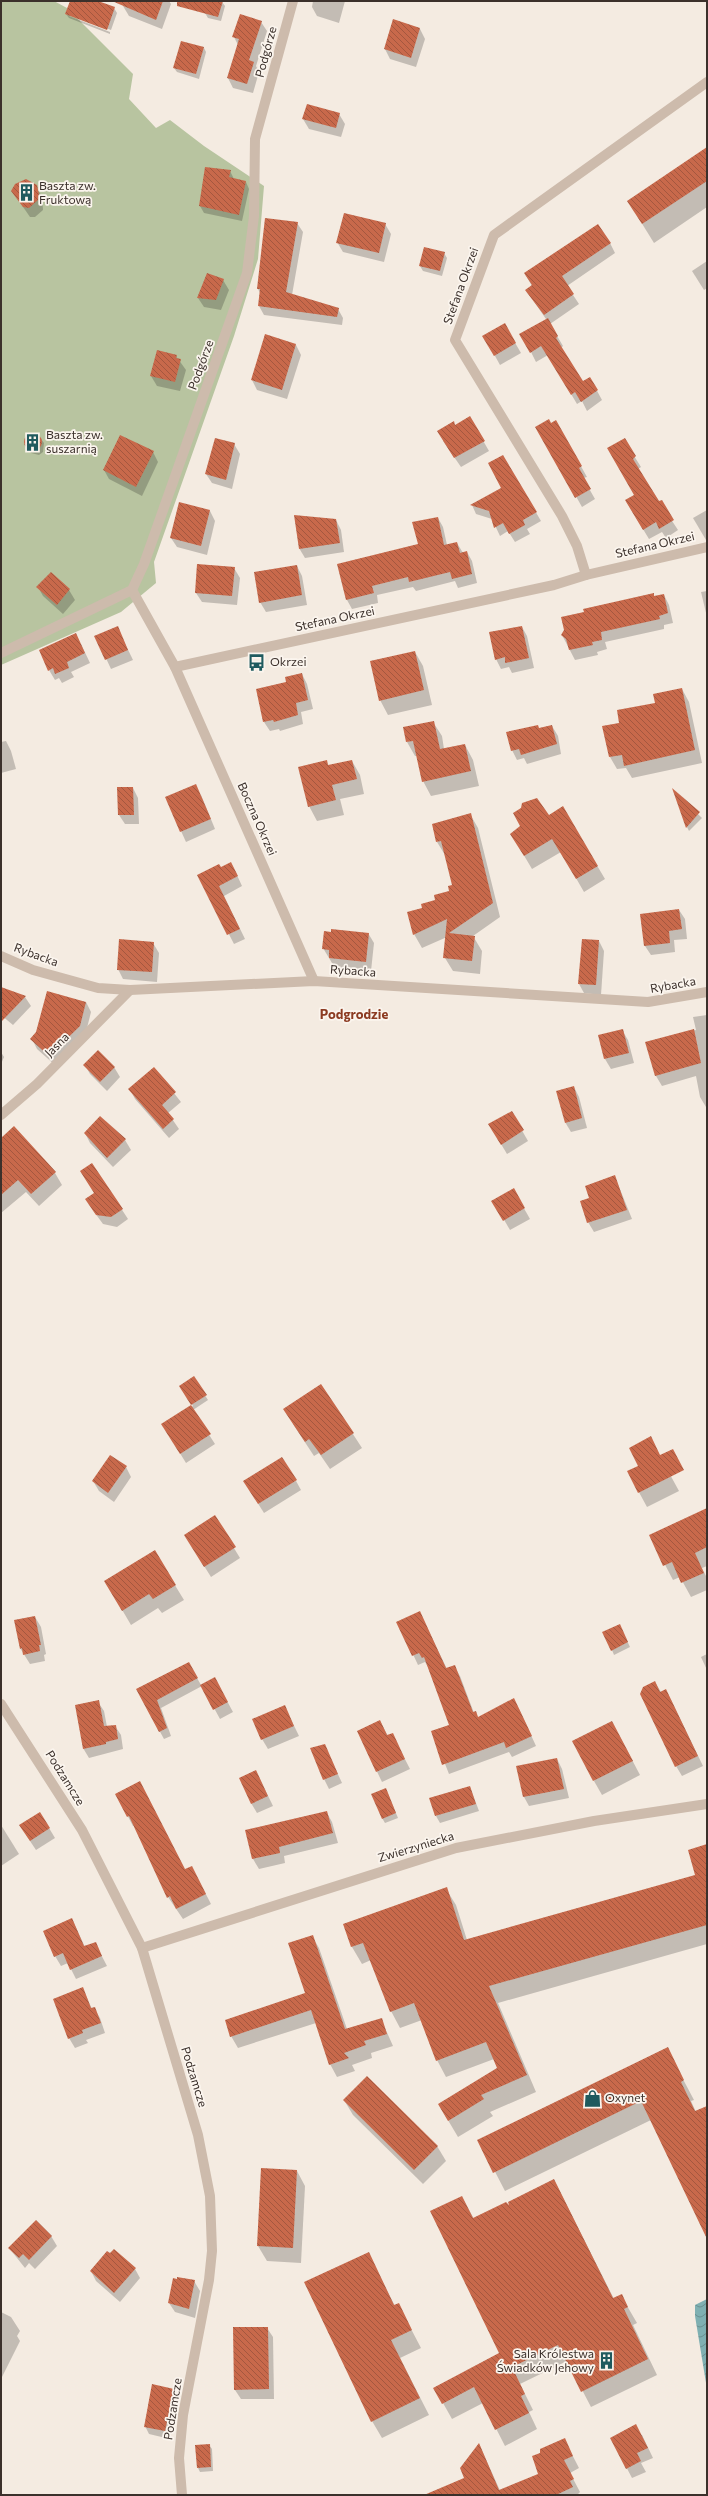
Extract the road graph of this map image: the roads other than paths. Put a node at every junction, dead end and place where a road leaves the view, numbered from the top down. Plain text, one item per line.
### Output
1 (293, 1) edge
2 (707, 82) edge
3 (707, 547) edge
4 (586, 574) junction
5 (132, 590) junction
6 (1, 653) edge
7 (176, 666) junction
8 (1, 956) edge
9 (314, 981) junction
10 (130, 990) junction
11 (707, 992) edge
12 (1, 1115) edge
13 (1, 1704) edge
14 (707, 1804) edge
15 (142, 1948) junction
16 (182, 2495) edge

1 - 5 street, Podgórze
2 - 4 street, Stefana Okrzei
3 - 4 street, Stefana Okrzei
4 - 7 street, Stefana Okrzei
5 - 6 street
5 - 7 street
7 - 9 street, Boczna Okrzei
8 - 10 street, Rybacka
9 - 10 street, Rybacka
9 - 11 street, Rybacka
10 - 12 street, Jasna
13 - 15 street, Podzamcze
14 - 15 street, Zwierzyniecka
15 - 16 street, Podzamcze

